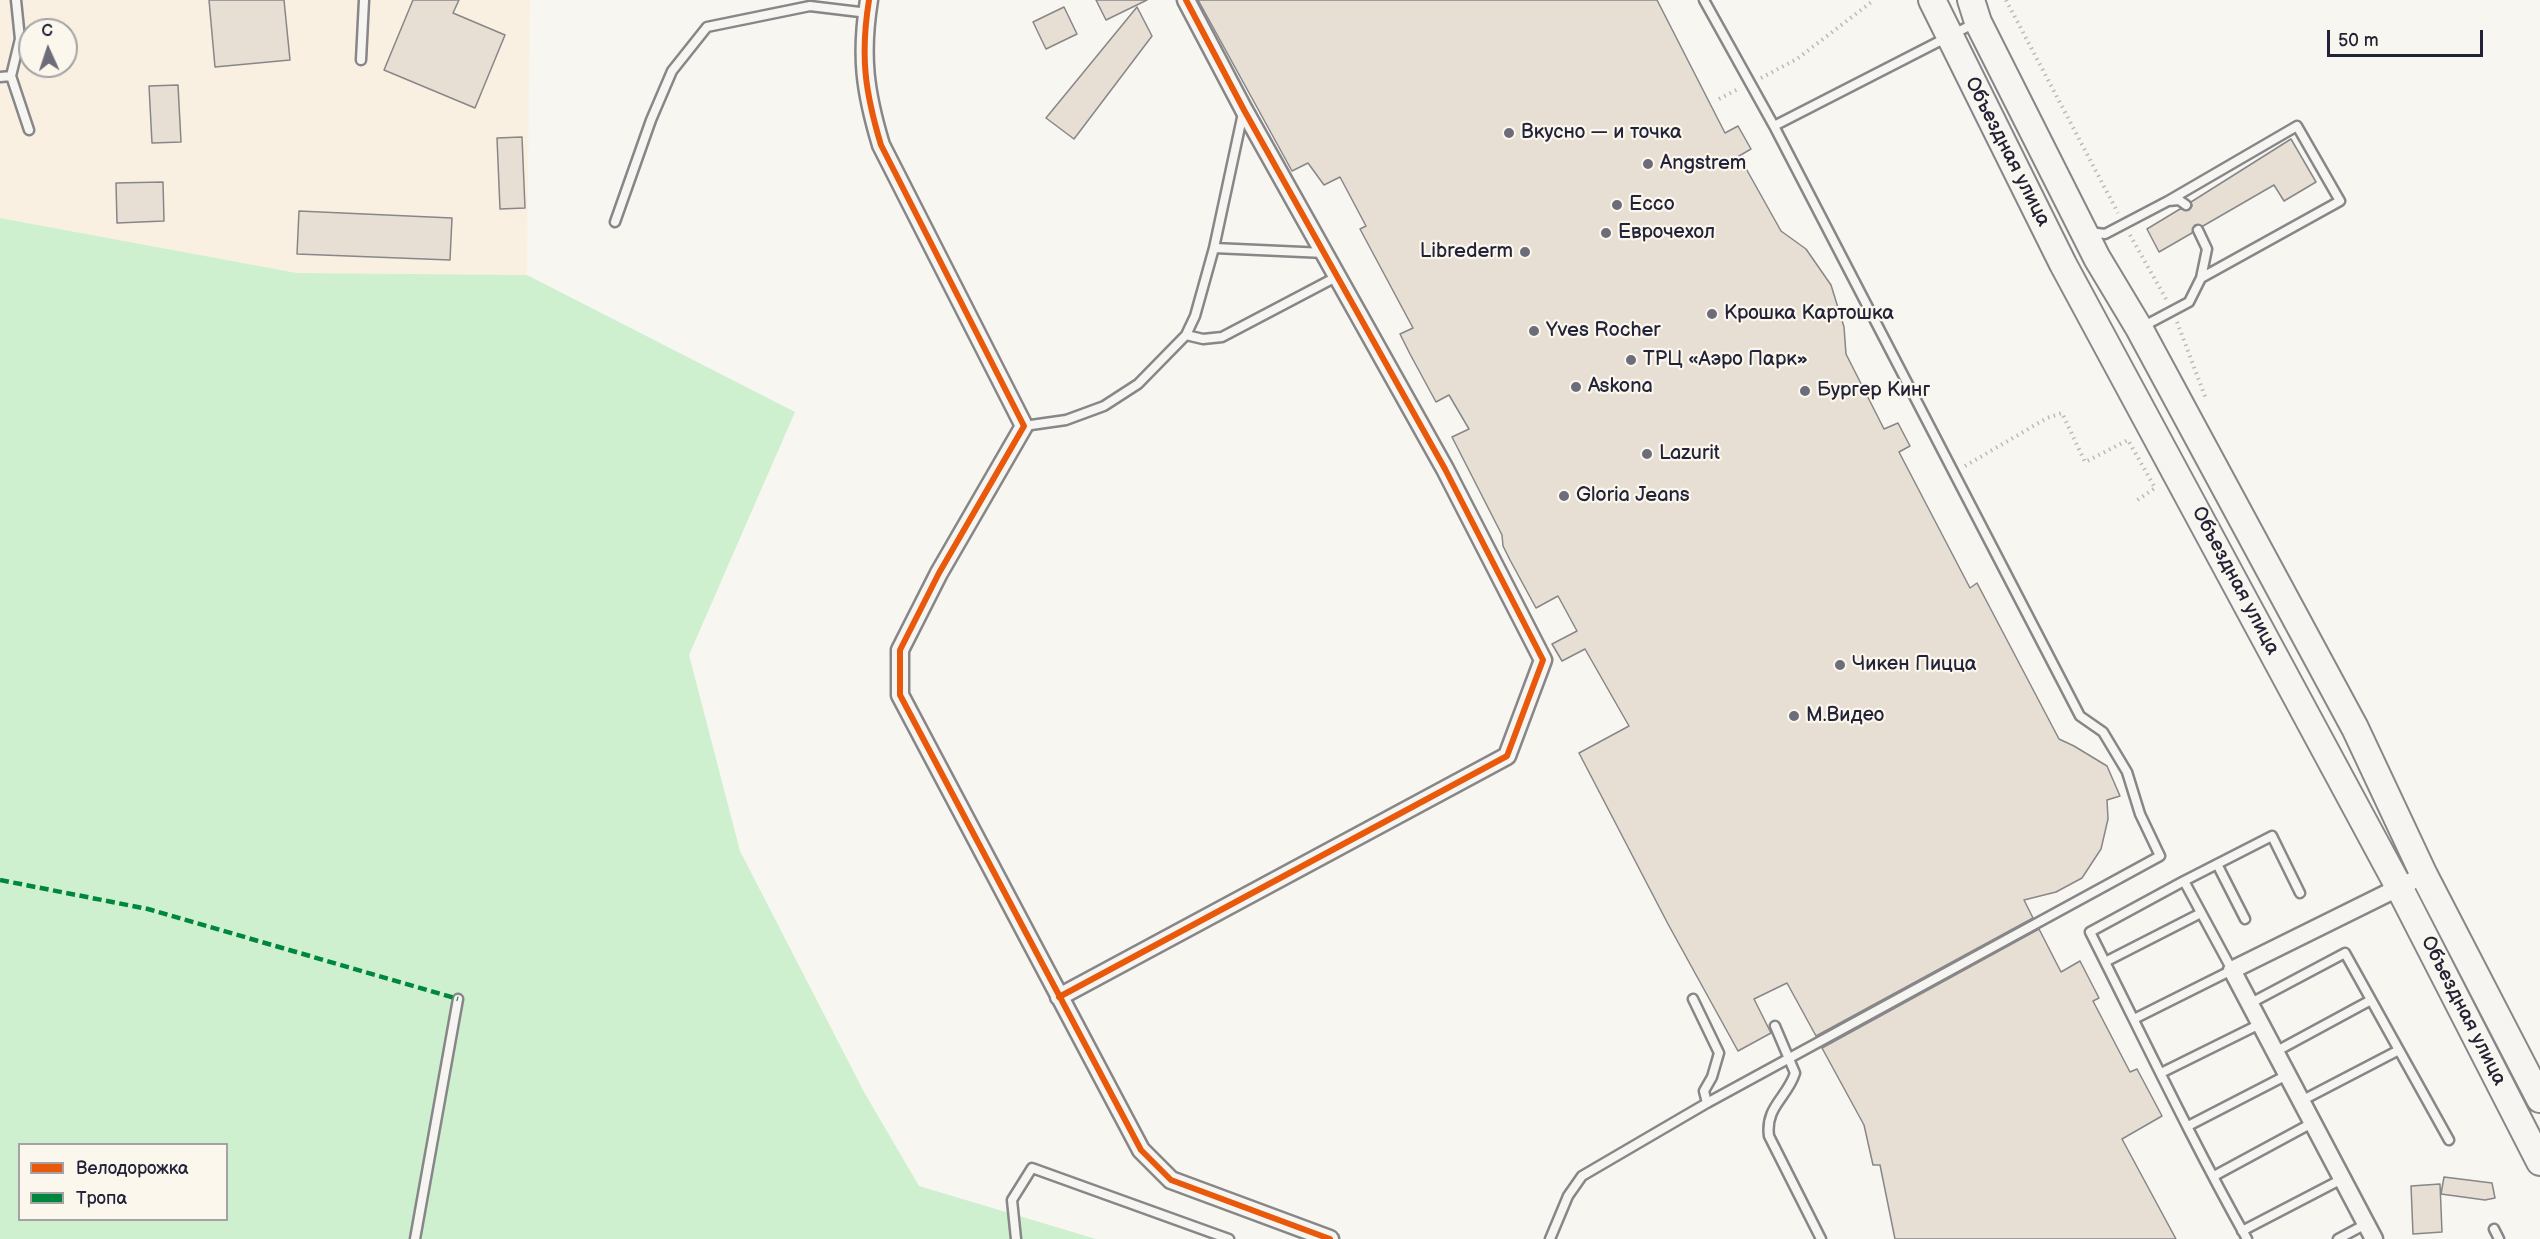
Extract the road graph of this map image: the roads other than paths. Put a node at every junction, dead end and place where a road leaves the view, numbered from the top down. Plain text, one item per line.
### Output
1 (16, 0) edge
2 (364, 0) edge
3 (1186, 0) edge
4 (1704, 0) edge
5 (1932, 0) edge
6 (868, 6) edge
7 (1975, 11) edge
8 (1949, 35) junction
9 (361, 60) dead end
10 (0, 76) edge
11 (11, 76) junction
12 (1244, 110) junction
13 (1774, 126) junction
14 (29, 130) dead end
15 (2168, 201) junction
16 (2186, 205) dead end
17 (615, 222) dead end
18 (2198, 230) dead end
19 (2084, 231) junction
20 (1214, 248) junction
21 (1325, 253) junction
22 (1338, 276) junction
23 (2201, 278) junction
24 (2139, 328) junction
25 (1186, 335) junction
26 (1024, 426) junction
27 (2217, 864) junction
28 (2424, 875) junction
29 (2184, 881) junction
30 (2399, 886) junction
31 (2300, 893) dead end
32 (2201, 913) junction
33 (2245, 919) dead end
34 (2105, 962) junction
35 (2232, 970) junction
36 (1059, 997) junction
37 (458, 999) dead end
38 (1693, 999) dead end
39 (2371, 1000) junction
40 (2249, 1004) junction
41 (2134, 1019) junction
42 (2260, 1024) junction
43 (1774, 1026) dead end
44 (2399, 1050) junction
45 (2275, 1052) junction
46 (2161, 1073) junction
47 (2287, 1075) junction
48 (2540, 1099) edge
49 (2301, 1101) junction
50 (1707, 1102) junction
51 (2312, 1123) junction
52 (2188, 1126) junction
53 (2449, 1140) dead end
54 (2540, 1162) edge
55 (2214, 1176) junction
56 (2342, 1179) junction
57 (2494, 1229) dead end
58 (2370, 1232) edge
59 (2245, 1235) edge
60 (416, 1239) edge
61 (1016, 1239) edge
62 (1229, 1239) edge
63 (1330, 1239) edge
64 (1550, 1239) edge
65 (1821, 1239) edge
66 (2338, 1239) edge
67 (2499, 1239) edge

1 - 11 lane
2 - 9 lane
3 - 12 street
4 - 13 lane
5 - 8 main road, Объездная улица
6 - 17 lane
6 - 26 street
7 - 8 lane
7 - 19 main road, Объездная улица
8 - 13 lane
8 - 30 main road, Объездная улица
10 - 11 lane
11 - 14 lane
12 - 20 lane
12 - 21 street
13 - 50 lane
15 - 16 lane
15 - 19 lane
15 - 23 lane
18 - 23 lane
19 - 24 main road, Объездная улица
20 - 21 lane
20 - 25 lane
21 - 22 street
22 - 25 lane
22 - 36 street
23 - 24 lane
24 - 28 main road, Объездная улица
25 - 26 lane
26 - 36 street
27 - 29 lane
27 - 31 lane
27 - 33 lane
28 - 30 street
28 - 48 main road, Объездная улица
29 - 32 lane
29 - 34 lane
30 - 35 street
30 - 54 main road, Объездная улица
32 - 34 lane
32 - 35 lane
34 - 41 lane
35 - 40 street
35 - 41 lane
36 - 63 street
37 - 60 lane
38 - 50 lane
39 - 40 lane
39 - 44 lane
39 - 45 lane
40 - 42 street
41 - 46 lane
42 - 45 street
42 - 46 lane
43 - 65 lane
44 - 49 lane
44 - 53 lane
45 - 47 street
46 - 52 lane
47 - 49 street
47 - 52 lane
49 - 51 street
50 - 64 lane
51 - 55 lane
51 - 56 street
52 - 55 lane
55 - 59 lane
56 - 58 street
56 - 59 lane
57 - 67 lane
58 - 66 lane
61 - 62 lane

